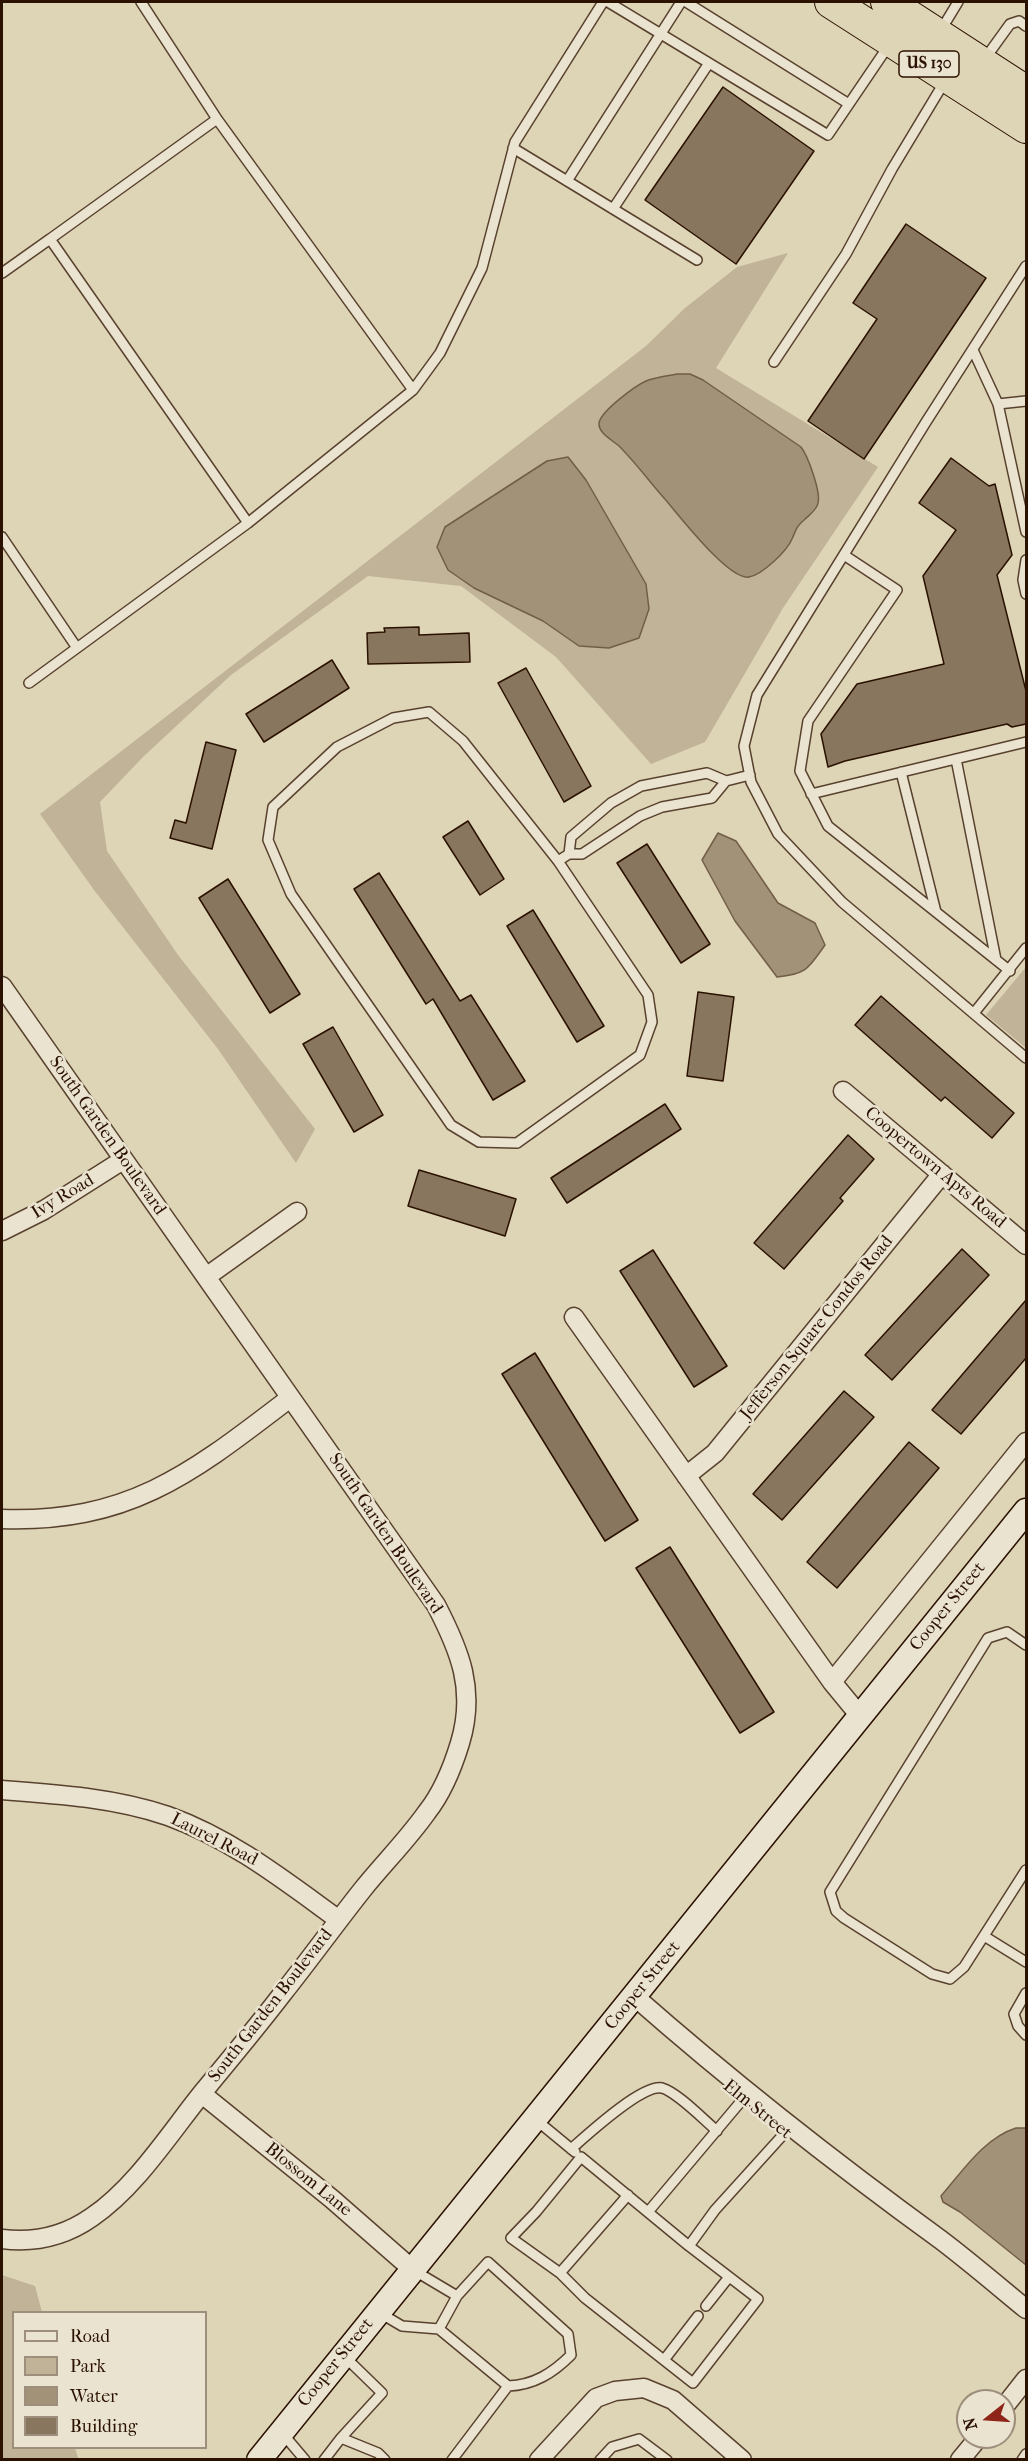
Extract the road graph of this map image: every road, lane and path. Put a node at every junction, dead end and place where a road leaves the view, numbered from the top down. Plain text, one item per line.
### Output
1 (141, 2) edge
2 (603, 2) edge
3 (608, 2) edge
4 (681, 2) edge
5 (686, 2) edge
6 (831, 2) edge
7 (886, 2) edge
8 (958, 2) edge
9 (1026, 26) edge
10 (661, 34) junction
11 (938, 35) junction
12 (892, 41) junction
13 (709, 63) junction
14 (982, 63) junction
15 (948, 76) junction
16 (1026, 92) edge
17 (849, 104) junction
18 (217, 119) junction
19 (1026, 127) edge
20 (513, 148) junction
21 (567, 181) junction
22 (613, 209) junction
23 (50, 239) junction
24 (697, 260) dead end
25 (1026, 266) edge
26 (2, 273) edge
27 (972, 350) junction
28 (774, 362) dead end
29 (413, 390) junction
30 (1026, 401) edge
31 (998, 404) junction
32 (248, 523) junction
33 (1026, 531) edge
34 (2, 537) edge
35 (844, 555) junction
36 (1026, 560) edge
37 (1025, 580) edge
38 (1026, 594) edge
39 (77, 648) junction
40 (29, 683) dead end
41 (1026, 742) edge
42 (956, 759) junction
43 (901, 772) junction
44 (750, 775) junction
45 (726, 781) junction
46 (811, 794) junction
47 (568, 854) junction
48 (558, 861) junction
49 (936, 912) junction
50 (1026, 948) edge
51 (996, 960) junction
52 (1010, 971) junction
53 (2, 986) edge
54 (974, 1013) junction
55 (1026, 1058) edge
56 (843, 1091) dead end
57 (123, 1160) junction
58 (942, 1174) junction
59 (297, 1212) dead end
60 (2, 1231) edge
61 (1026, 1245) edge
62 (206, 1277) junction
63 (574, 1317) dead end
64 (290, 1398) junction
65 (1026, 1442) edge
66 (686, 1476) junction
67 (1026, 1511) edge
68 (2, 1519) edge
69 (1026, 1645) edge
70 (832, 1682) junction
71 (860, 1716) junction
72 (2, 1790) edge
73 (1026, 1870) edge
74 (339, 1920) junction
75 (984, 1936) junction
76 (1026, 1962) edge
77 (1026, 1993) edge
78 (632, 2000) junction
79 (1026, 2035) edge
80 (202, 2094) junction
81 (743, 2099) junction
82 (535, 2119) junction
83 (787, 2129) junction
84 (717, 2131) junction
85 (571, 2149) junction
86 (581, 2157) junction
87 (628, 2195) junction
88 (648, 2212) junction
89 (2, 2239) edge
90 (689, 2246) junction
91 (412, 2269) junction
92 (560, 2273) junction
93 (729, 2277) junction
94 (457, 2296) junction
95 (706, 2306) dead end
96 (1026, 2308) edge
97 (377, 2312) junction
98 (698, 2316) dead end
99 (439, 2329) junction
100 (343, 2355) junction
101 (664, 2360) junction
102 (1026, 2379) edge
103 (508, 2386) junction
104 (1016, 2392) edge
105 (281, 2432) junction
106 (341, 2438) junction
107 (1026, 2454) edge
108 (259, 2460) edge
109 (305, 2460) edge
110 (324, 2460) edge
111 (385, 2460) edge
112 (452, 2460) edge
113 (540, 2460) edge
114 (600, 2460) edge
115 (668, 2460) edge
116 (742, 2460) edge
117 (1022, 2460) edge

1 - 18 lane
2 - 20 lane
3 - 10 lane
4 - 10 lane
5 - 17 lane
6 - 12 highway, US 130
7 - 11 highway, US 130
8 - 11 lane
9 - 14 lane
10 - 13 lane
10 - 21 lane
11 - 14 highway, US 130
12 - 15 highway, US 130
12 - 17 lane
13 - 17 lane
13 - 22 lane
14 - 16 highway, US 130
15 - 19 highway, US 130
15 - 28 lane
18 - 23 lane
18 - 29 lane
20 - 21 lane
20 - 29 lane
21 - 22 lane
22 - 24 lane
23 - 26 lane
23 - 32 lane
25 - 27 lane
27 - 31 lane
27 - 35 lane
29 - 32 lane
30 - 31 lane
31 - 33 lane
32 - 39 lane
34 - 39 lane
35 - 44 lane
35 - 46 lane
36 - 37 lane
37 - 38 lane
39 - 40 lane
41 - 42 lane
42 - 43 lane
42 - 51 lane
43 - 46 lane
43 - 49 lane
44 - 45 lane
44 - 54 lane
45 - 47 lane
45 - 47 lane
46 - 49 lane
47 - 48 lane
48 - 48 lane
49 - 51 lane
50 - 52 lane
51 - 52 lane
52 - 54 lane
53 - 57 street, South Garden Boulevard
54 - 55 lane
56 - 58 street, Coopertown Apts Road
57 - 60 street, Ivy Road
57 - 62 street, South Garden Boulevard
58 - 61 street, Coopertown Apts Road
58 - 66 street, Jefferson Square Condos Road
59 - 62 street
62 - 64 street, South Garden Boulevard
63 - 66 street
64 - 68 street
64 - 74 street, South Garden Boulevard
65 - 70 street
66 - 70 street
67 - 71 street, Cooper Street
69 - 75 lane
70 - 71 street
71 - 78 street, Cooper Street
72 - 74 street, Laurel Road
73 - 75 lane
74 - 80 street, South Garden Boulevard
75 - 76 lane
77 - 79 lane
78 - 81 street, Elm Street
78 - 82 street, Cooper Street
78 - 83 street, Elm Street
80 - 89 street, South Garden Boulevard
80 - 91 street, Blossom Lane
81 - 83 street, Elm Street
81 - 84 lane
82 - 85 lane
82 - 91 street, Cooper Street
83 - 90 lane
83 - 96 street, Elm Street
84 - 85 lane
84 - 88 lane
85 - 86 lane
86 - 87 lane
86 - 92 lane
87 - 88 lane
87 - 92 lane
88 - 90 lane
90 - 93 lane
91 - 94 lane
91 - 97 street, Cooper Street
92 - 101 lane
93 - 95 lane
93 - 101 lane
94 - 99 lane
94 - 103 lane
97 - 99 lane
97 - 100 street, Cooper Street
98 - 101 lane
99 - 103 lane
100 - 105 street, Cooper Street
100 - 106 lane
102 - 104 street
103 - 112 lane
105 - 108 street, Cooper Street
105 - 109 lane
106 - 110 lane
106 - 111 lane
107 - 117 lane
113 - 116 street
114 - 115 lane

